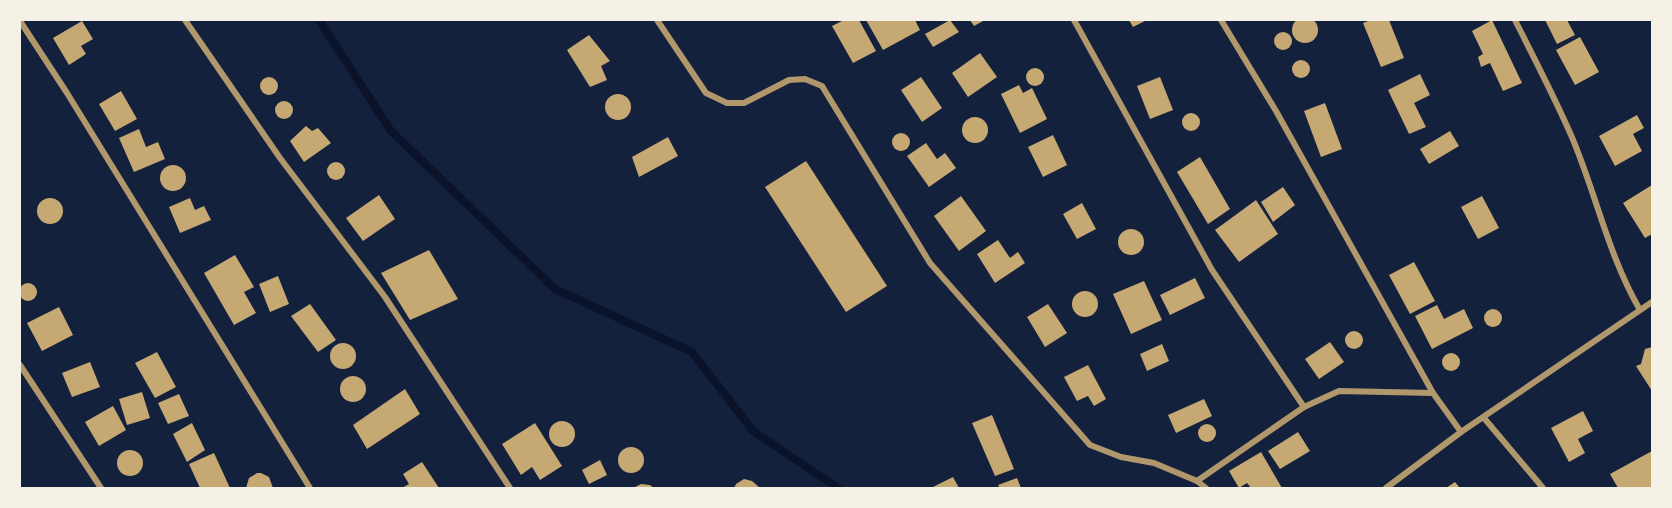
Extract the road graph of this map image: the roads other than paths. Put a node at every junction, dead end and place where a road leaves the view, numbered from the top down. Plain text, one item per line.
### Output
1 (184, 20) edge
2 (657, 20) edge
3 (1074, 20) edge
4 (1221, 20) edge
5 (1515, 20) edge
6 (20, 21) edge
7 (1653, 302) edge
8 (1640, 310) junction
9 (20, 365) edge
10 (1433, 393) junction
11 (1304, 407) junction
12 (1484, 418) junction
13 (1461, 432) junction
14 (1197, 481) junction
15 (101, 489) edge
16 (310, 489) edge
17 (510, 489) edge
18 (1206, 489) edge
19 (1386, 489) edge
20 (1543, 489) edge

1 - 17 street
2 - 14 street
3 - 11 street
4 - 10 street
5 - 8 street
6 - 16 street
7 - 8 street
8 - 12 street
9 - 15 street
10 - 11 street
10 - 13 street
11 - 14 street
12 - 13 street
12 - 20 street
13 - 19 street
14 - 18 street

